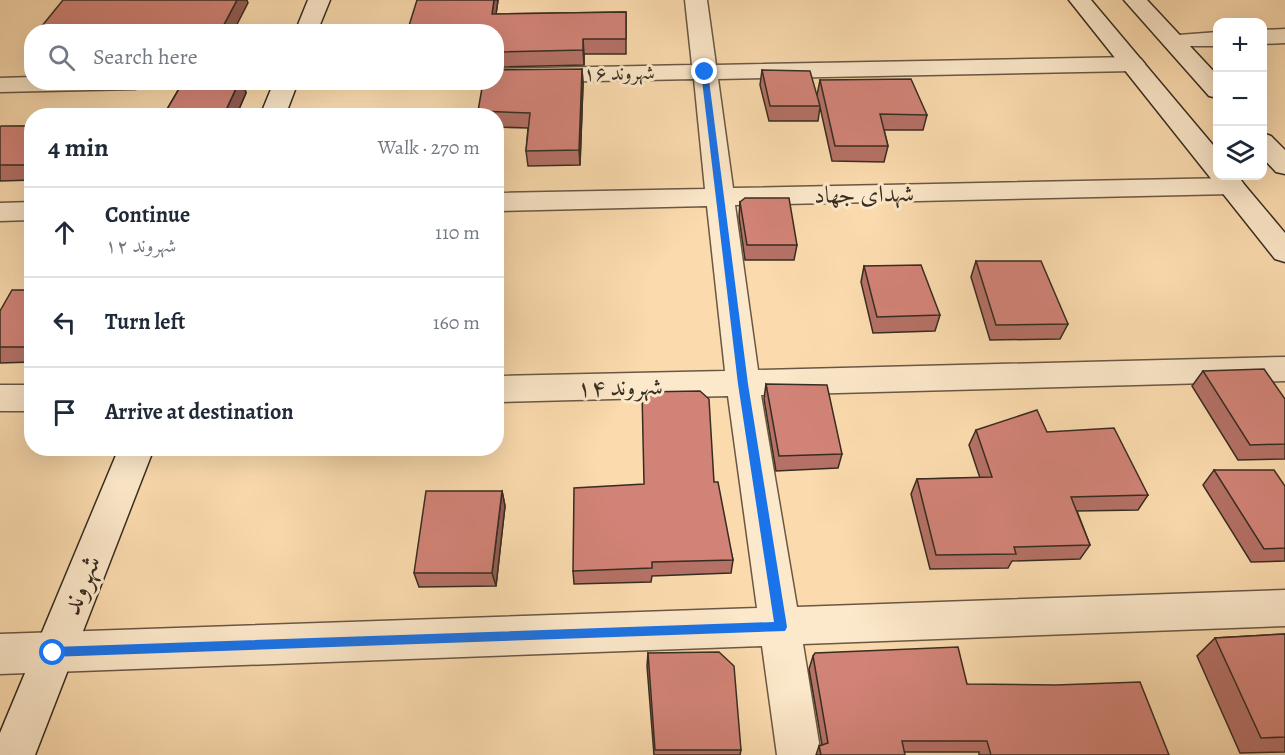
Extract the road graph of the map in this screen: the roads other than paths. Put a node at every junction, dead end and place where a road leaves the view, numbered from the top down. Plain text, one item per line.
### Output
1 (319, 0) edge
2 (696, 0) edge
3 (1080, 0) edge
4 (1136, 0) edge
5 (309, 24) edge
6 (1285, 36) edge
7 (1267, 37) edge
8 (1213, 39) edge
9 (1173, 41) junction
10 (1133, 64) junction
11 (705, 72) junction
12 (504, 76) edge
13 (24, 85) edge
14 (1213, 85) edge
15 (0, 86) edge
16 (282, 90) edge
17 (275, 108) edge
18 (1267, 146) edge
19 (1213, 163) edge
20 (1285, 166) edge
21 (1213, 177) edge
22 (1226, 180) edge
23 (721, 197) junction
24 (504, 202) edge
25 (24, 211) edge
26 (0, 212) edge
27 (1285, 252) edge
28 (1285, 369) edge
29 (743, 384) junction
30 (504, 389) edge
31 (0, 398) edge
32 (24, 398) edge
33 (133, 456) edge
34 (1285, 609) edge
35 (781, 627) junction
36 (53, 653) junction
37 (0, 654) edge
38 (13, 755) edge
39 (799, 755) edge

1 - 5 street
2 - 11 street
3 - 10 street
4 - 9 street
6 - 7 street
8 - 9 street
9 - 14 street
10 - 11 street, شهروند ۱۶
10 - 19 street
11 - 12 street, شهروند ۱۶
11 - 23 street
13 - 15 street
16 - 17 street
18 - 20 street
21 - 23 street, شهدای جهاد
22 - 27 street
23 - 24 street, شهدای جهاد
23 - 29 street
25 - 26 street
28 - 29 street, شهروند ۱۴
29 - 30 street, شهروند ۱۴
29 - 35 street
31 - 32 street
33 - 36 street, شهروند
34 - 35 street
35 - 36 street
35 - 39 street
36 - 37 street
36 - 38 street, شهروند

